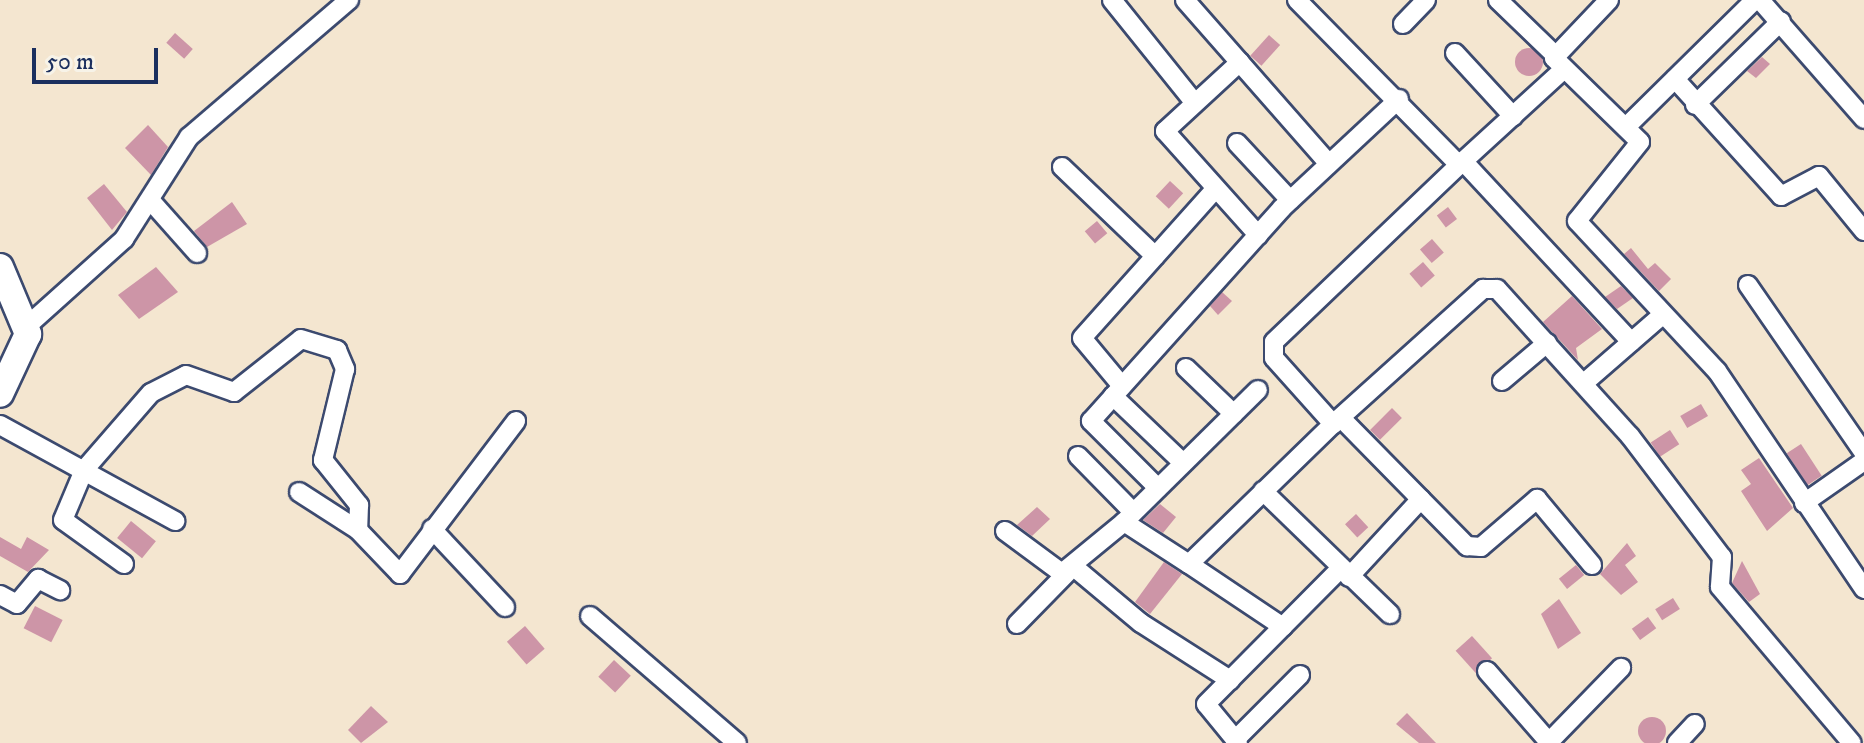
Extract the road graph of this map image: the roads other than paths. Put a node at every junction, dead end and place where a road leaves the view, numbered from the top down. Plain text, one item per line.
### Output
1 (349, 0) edge
2 (1112, 0) edge
3 (1185, 0) edge
4 (1297, 0) edge
5 (1426, 0) edge
6 (1498, 0) edge
7 (1609, 0) edge
8 (1757, 0) edge
9 (1781, 21) junction
10 (1403, 24) dead end
11 (1455, 53) dead end
12 (1240, 62) junction
13 (1559, 62) junction
14 (1675, 79) junction
15 (1399, 99) junction
16 (1194, 102) junction
17 (1695, 105) junction
18 (1513, 116) junction
19 (1864, 119) edge
20 (1626, 127) junction
21 (1237, 143) dead end
22 (1461, 163) junction
23 (1329, 164) junction
24 (1062, 167) dead end
25 (1215, 189) junction
26 (150, 200) junction
27 (1290, 200) junction
28 (1864, 231) edge
29 (1258, 235) junction
30 (197, 253) dead end
31 (1155, 256) junction
32 (0, 267) edge
33 (1748, 285) dead end
34 (1660, 317) junction
35 (26, 327) junction
36 (1631, 342) junction
37 (1547, 343) junction
38 (1186, 368) dead end
39 (1502, 381) dead end
40 (1584, 383) junction
41 (1258, 390) dead end
42 (1118, 391) junction
43 (0, 394) edge
44 (1234, 414) junction
45 (516, 421) dead end
46 (1337, 421) junction
47 (4, 427) edge
48 (1864, 453) edge
49 (1078, 456) dead end
50 (1864, 461) edge
51 (1183, 463) junction
52 (79, 467) junction
53 (1158, 488) junction
54 (1263, 491) junction
55 (299, 492) dead end
56 (1421, 499) junction
57 (1804, 503) junction
58 (1129, 517) junction
59 (175, 521) dead end
60 (432, 529) junction
61 (358, 530) junction
62 (1005, 531) dead end
63 (124, 564) dead end
64 (1189, 564) junction
65 (1592, 565) dead end
66 (1070, 570) junction
67 (1344, 573) junction
68 (1864, 589) edge
69 (60, 590) dead end
70 (0, 595) edge
71 (505, 607) dead end
72 (1390, 614) dead end
73 (590, 616) dead end
74 (1017, 624) dead end
75 (1283, 627) junction
76 (1621, 668) dead end
77 (1487, 671) dead end
78 (1300, 675) dead end
79 (1230, 680) junction
80 (1695, 724) dead end
81 (1236, 742) edge
82 (1549, 742) edge
83 (737, 743) edge
84 (1677, 743) edge
85 (1852, 743) edge

1 - 26 street
2 - 16 street
3 - 12 street
4 - 15 street
5 - 10 street
6 - 13 street
7 - 13 street
8 - 9 street
8 - 14 street
9 - 17 street
9 - 19 street
11 - 18 street
12 - 16 street
12 - 23 street
13 - 18 street
13 - 20 street
14 - 17 street
14 - 20 street
15 - 22 street
15 - 23 street
16 - 25 street
17 - 28 street
18 - 22 street
20 - 34 street
21 - 27 street
22 - 36 street
22 - 46 street
23 - 27 street
24 - 31 street
25 - 29 street
25 - 31 street
26 - 30 street
26 - 35 street
27 - 29 street
29 - 42 street
31 - 42 street
32 - 35 street
33 - 48 street
34 - 36 street
34 - 57 street
35 - 43 street
36 - 40 street
37 - 39 street
37 - 40 street
37 - 46 street
38 - 44 street
40 - 85 street
41 - 44 street
42 - 51 street
42 - 53 street
44 - 51 street
45 - 60 street
46 - 54 street
46 - 56 street
47 - 52 street
49 - 58 street
50 - 57 street
51 - 53 street
52 - 59 street
52 - 61 street
52 - 63 street
53 - 58 street
54 - 64 street
54 - 67 street
55 - 61 street
56 - 65 street
56 - 67 street
57 - 68 street
58 - 64 street
58 - 66 street
60 - 61 street
60 - 71 street
62 - 66 street
64 - 75 street
66 - 74 street
66 - 79 street
67 - 72 street
67 - 75 street
69 - 70 street
73 - 83 street
75 - 79 street
76 - 82 street
77 - 82 street
78 - 81 street
79 - 81 street
80 - 84 street

